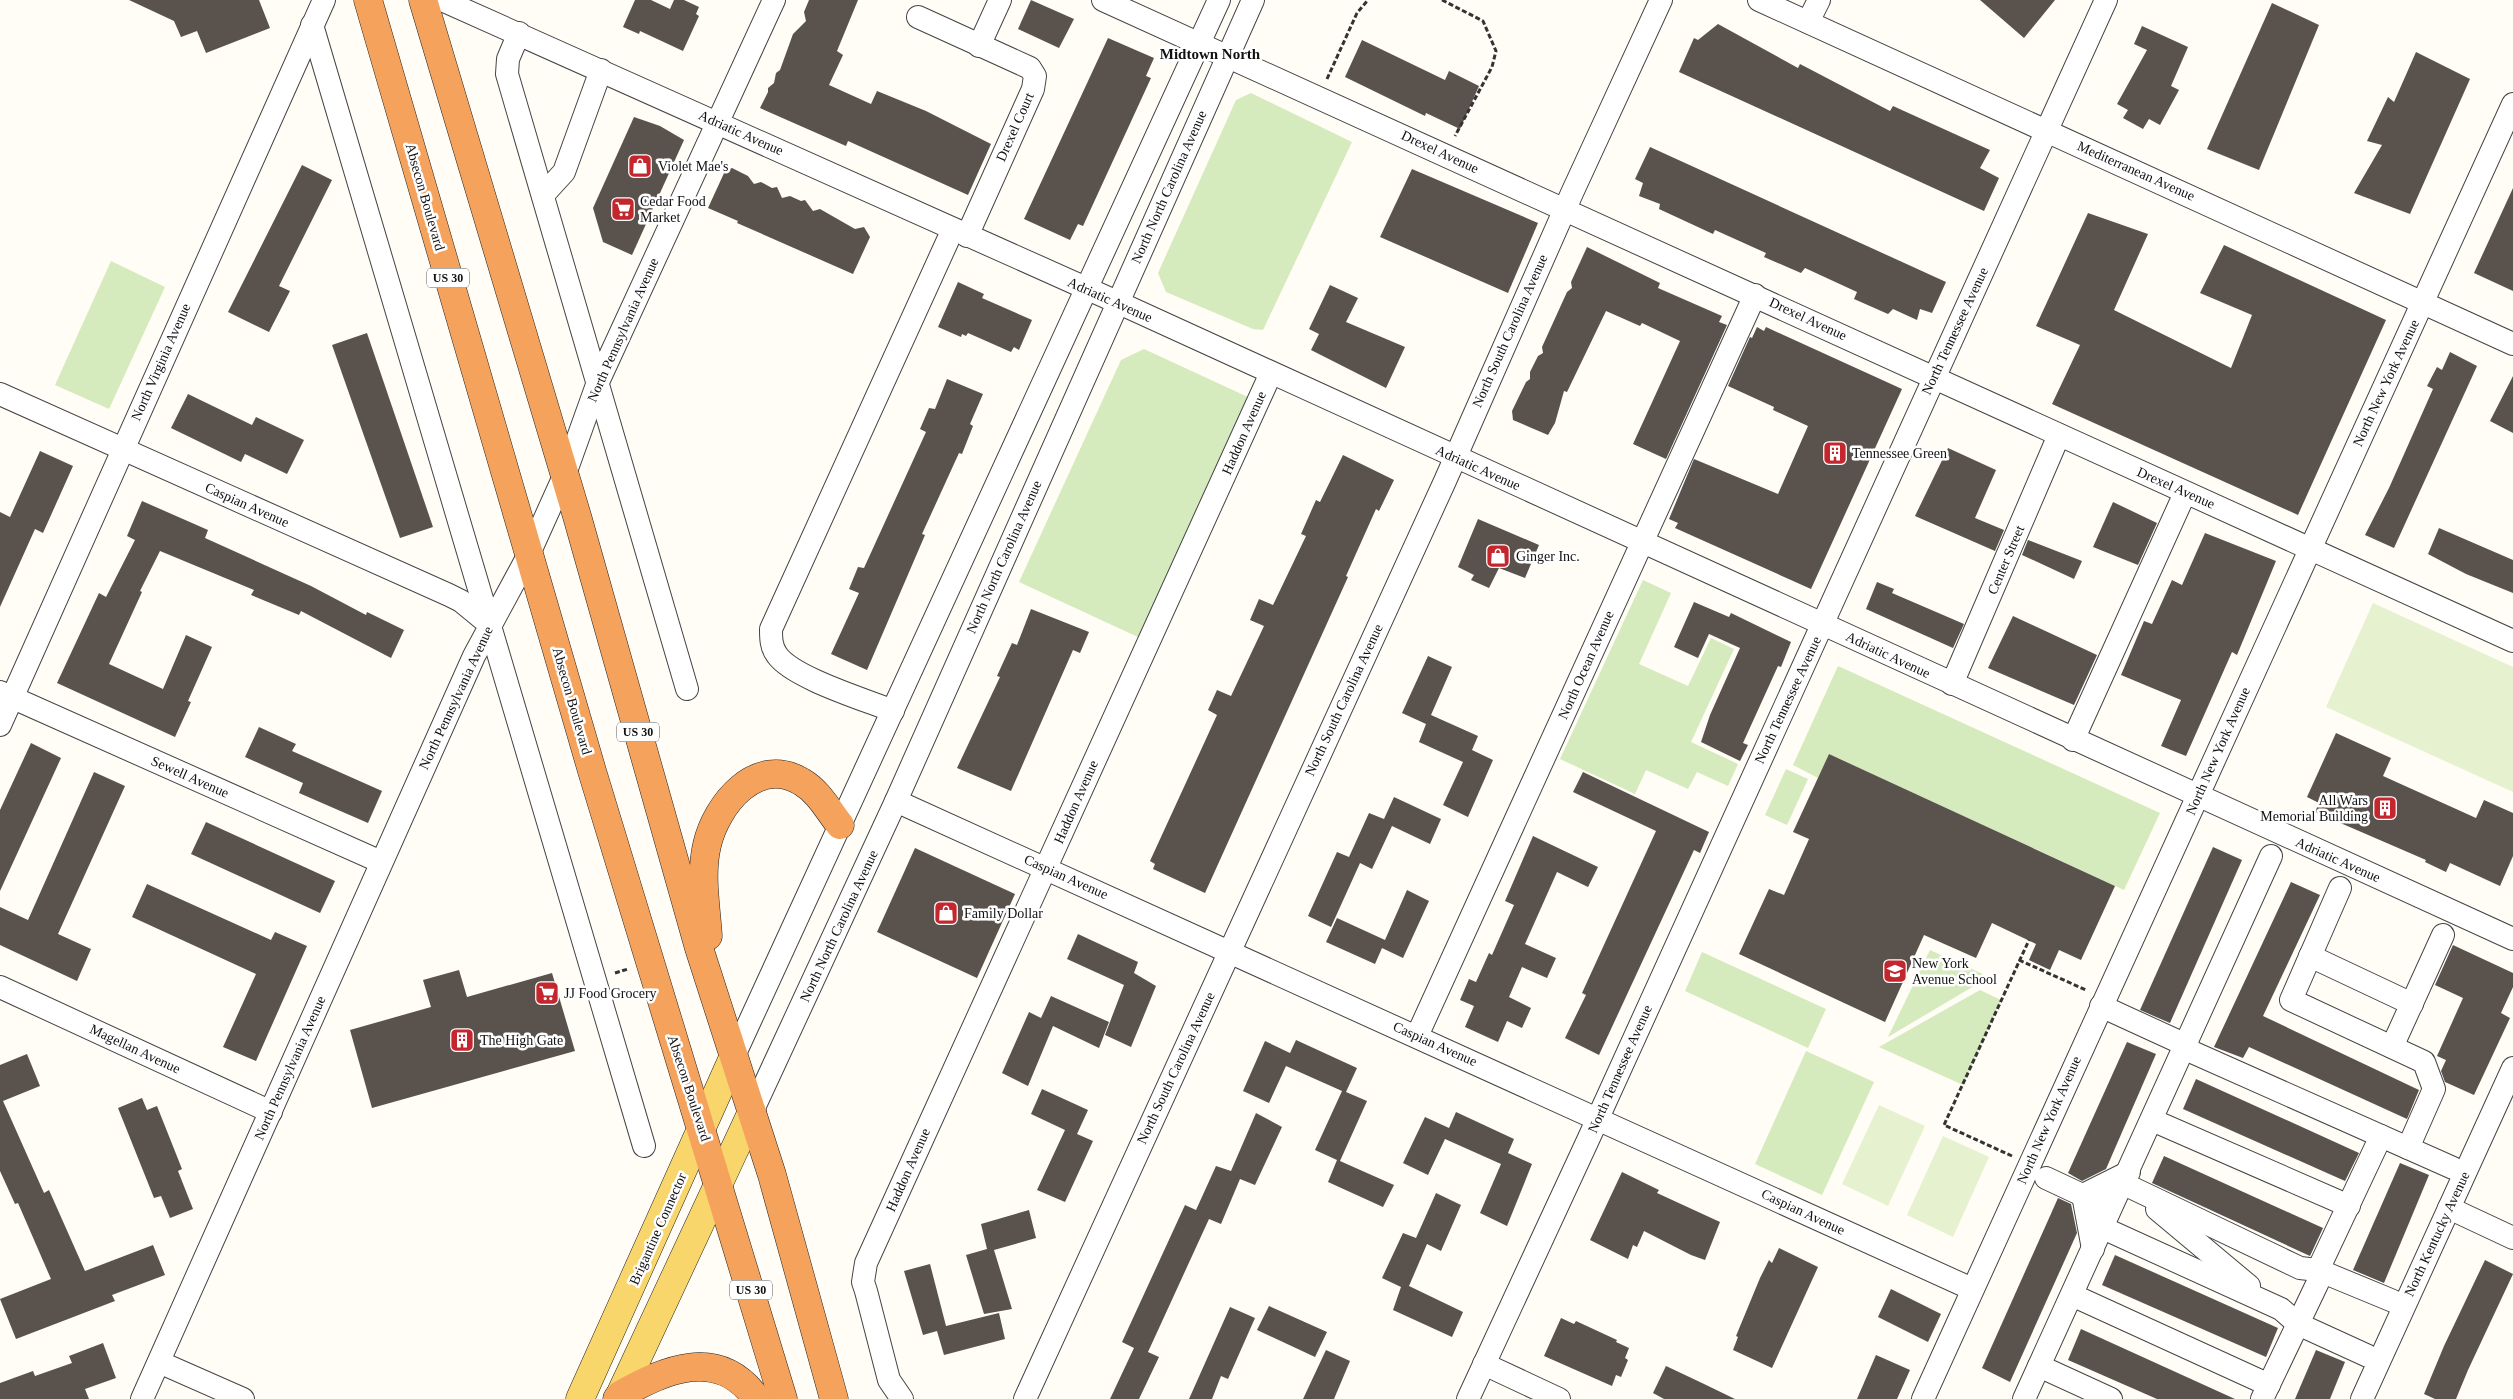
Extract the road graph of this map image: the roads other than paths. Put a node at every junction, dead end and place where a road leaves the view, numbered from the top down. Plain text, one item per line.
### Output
1 (324, 0) edge
2 (368, 0) edge
3 (423, 0) edge
4 (442, 0) edge
5 (774, 0) edge
6 (1000, 0) edge
7 (1103, 0) edge
8 (1219, 0) edge
9 (1253, 0) edge
10 (1660, 0) edge
11 (1759, 0) edge
12 (1819, 0) edge
13 (2106, 0) edge
14 (918, 17) dead end
15 (1808, 22) junction
16 (312, 25) junction
17 (519, 33) junction
18 (1199, 43) junction
19 (979, 46) junction
20 (1227, 55) junction
21 (601, 70) junction
22 (2513, 104) edge
23 (717, 122) junction
24 (2046, 130) junction
25 (543, 195) junction
26 (1565, 208) junction
27 (960, 233) junction
28 (1088, 290) junction
29 (1755, 295) junction
30 (1117, 302) junction
31 (2423, 302) junction
32 (2513, 344) edge
33 (1271, 373) junction
34 (1934, 377) junction
35 (598, 382) junction
36 (0, 394) edge
37 (2059, 435) junction
38 (122, 449) junction
39 (1454, 457) junction
40 (565, 474) junction
41 (2185, 493) junction
42 (1640, 543) junction
43 (2311, 548) junction
44 (528, 556) junction
45 (489, 624) junction
46 (1822, 625) junction
47 (2513, 641) edge
48 (1952, 684) junction
49 (687, 689) dead end
50 (6, 695) edge
51 (894, 711) junction
52 (0, 725) edge
53 (2073, 740) junction
54 (2197, 796) junction
55 (896, 801) junction
56 (840, 825) junction
57 (2271, 856) dead end
58 (381, 862) junction
59 (1046, 868) junction
60 (2340, 888) dead end
61 (2444, 935) dead end
62 (2513, 939) edge
63 (1230, 951) junction
64 (2310, 956) junction
65 (0, 987) edge
66 (712, 990) junction
67 (2094, 998) junction
68 (2412, 1004) junction
69 (1417, 1036) junction
70 (2186, 1045) junction
71 (2392, 1047) junction
72 (733, 1058) junction
73 (2513, 1068) edge
74 (270, 1112) junction
75 (752, 1112) junction
76 (1598, 1118) junction
77 (2152, 1120) junction
78 (702, 1130) junction
79 (2381, 1136) junction
80 (644, 1146) dead end
81 (2408, 1148) junction
82 (2453, 1168) dead end
83 (2046, 1178) dead end
84 (718, 1180) junction
85 (2128, 1181) junction
86 (2083, 1195) junction
87 (2348, 1206) junction
88 (2449, 1208) junction
89 (2108, 1218) junction
90 (2124, 1237) junction
91 (2513, 1238) edge
92 (2093, 1249) junction
93 (2207, 1250) junction
94 (2290, 1264) junction
95 (2318, 1270) junction
96 (1972, 1289) junction
97 (2072, 1295) junction
98 (2393, 1301) dead end
99 (2271, 1304) junction
100 (2298, 1324) junction
101 (2368, 1356) dead end
102 (159, 1362) junction
103 (1484, 1364) junction
104 (2039, 1366) junction
105 (2265, 1392) edge
106 (618, 1397) edge
107 (142, 1399) edge
108 (243, 1399) edge
109 (580, 1399) edge
110 (757, 1399) edge
111 (783, 1399) edge
112 (834, 1399) edge
113 (902, 1399) edge
114 (1025, 1399) edge
115 (1468, 1399) edge
116 (1559, 1399) edge
117 (1922, 1399) edge
118 (2024, 1399) edge
119 (2110, 1399) edge
120 (2362, 1399) edge

1 - 16 street, North Virginia Avenue
2 - 44 highway, Absecon Boulevard / US 30
3 - 40 highway, US 30
4 - 17 street, Adriatic Avenue
5 - 23 street, North Pennsylvania Avenue
6 - 19 street
7 - 18 street, Drexel Avenue
8 - 18 street
9 - 20 street, North North Carolina Avenue
10 - 26 street, North South Carolina Avenue
11 - 15 street, Mediterranean Avenue
12 - 15 street
13 - 24 street, North Tennessee Avenue
14 - 19 street, Drexel Court
15 - 24 street, Mediterranean Avenue
16 - 38 street, North Virginia Avenue
16 - 45 street
17 - 21 street, Adriatic Avenue
17 - 25 street
18 - 20 street, Drexel Avenue
18 - 28 street
19 - 27 street, Drexel Court
20 - 26 street, Drexel Avenue
20 - 30 street, North North Carolina Avenue
21 - 23 street, Adriatic Avenue
21 - 25 street
22 - 31 street, North New York Avenue
23 - 27 street, Adriatic Avenue
23 - 35 street, North Pennsylvania Avenue
24 - 31 street, Mediterranean Avenue
24 - 34 street, North Tennessee Avenue
25 - 35 street
26 - 29 street, Drexel Avenue
26 - 39 street, North South Carolina Avenue
27 - 28 street, Adriatic Avenue
27 - 51 street
28 - 30 street, Adriatic Avenue
28 - 51 street
29 - 34 street, Drexel Avenue
29 - 42 street, North Ocean Avenue
30 - 33 street, Adriatic Avenue
30 - 55 street, North North Carolina Avenue
31 - 32 street, Mediterranean Avenue
31 - 43 street, North New York Avenue
33 - 39 street, Adriatic Avenue
33 - 59 street, Haddon Avenue
34 - 37 street, Drexel Avenue
34 - 46 street, North Tennessee Avenue
35 - 40 street, North Pennsylvania Avenue
35 - 49 street
36 - 38 street, Caspian Avenue
37 - 41 street, Drexel Avenue
37 - 48 street, Center Street
38 - 45 street, Caspian Avenue
38 - 50 street, North Virginia Avenue
39 - 42 street, Adriatic Avenue
39 - 63 street, North South Carolina Avenue
40 - 44 street, North Pennsylvania Avenue
40 - 66 highway, US 30
41 - 43 street, Drexel Avenue
41 - 53 street
42 - 46 street, Adriatic Avenue
42 - 69 street, North Ocean Avenue
43 - 47 street, Drexel Avenue
43 - 54 street, North New York Avenue
44 - 45 street, North Pennsylvania Avenue
44 - 78 highway, Absecon Boulevard / US 30
45 - 58 street, North Pennsylvania Avenue
45 - 80 street
46 - 48 street, Adriatic Avenue
46 - 76 street, North Tennessee Avenue
48 - 53 street, Adriatic Avenue
50 - 52 street, North Virginia Avenue
50 - 58 street, Sewell Avenue
51 - 56 street
53 - 54 street, Adriatic Avenue
54 - 62 street, Adriatic Avenue
54 - 67 street, North New York Avenue
55 - 59 street, Caspian Avenue
55 - 75 street, North North Carolina Avenue
56 - 66 highway
56 - 72 street
57 - 70 street
58 - 74 street, North Pennsylvania Avenue
59 - 63 street, Caspian Avenue
59 - 113 street, Haddon Avenue
60 - 64 street
61 - 68 street
63 - 69 street, Caspian Avenue
63 - 114 street, North South Carolina Avenue
64 - 68 street
64 - 71 street
65 - 74 street, Magellan Avenue
66 - 72 highway, US 30
67 - 70 street
67 - 96 street, North New York Avenue
68 - 71 street
69 - 76 street, Caspian Avenue
70 - 77 street
70 - 79 street
71 - 81 street
72 - 75 highway, US 30
72 - 78 main road, Brigantine Connector
73 - 88 street, North Kentucky Avenue
74 - 102 street, North Pennsylvania Avenue
75 - 84 main road
75 - 112 highway, US 30
76 - 96 street, Caspian Avenue
76 - 103 street, North Tennessee Avenue
77 - 85 street
77 - 87 street
78 - 84 highway, Absecon Boulevard / US 30
78 - 109 main road, Brigantine Connector
79 - 81 street
79 - 87 street
81 - 82 street
83 - 86 street
84 - 106 main road
84 - 111 highway, Absecon Boulevard / US 30
85 - 86 street
85 - 89 street
85 - 93 street
85 - 94 street
86 - 89 street
86 - 92 street
87 - 95 street
88 - 91 street
88 - 120 street, North Kentucky Avenue
89 - 90 street
89 - 92 street
90 - 93 street
90 - 99 street
92 - 97 street
93 - 94 street
93 - 99 street
94 - 95 street
95 - 98 street
95 - 100 street
96 - 117 street, North New York Avenue
97 - 104 street
97 - 105 street
99 - 100 street
100 - 101 street
100 - 105 street
102 - 107 street, North Pennsylvania Avenue
102 - 108 street
103 - 115 street, North Tennessee Avenue
103 - 116 street
104 - 118 street
104 - 119 street
106 - 110 highway

